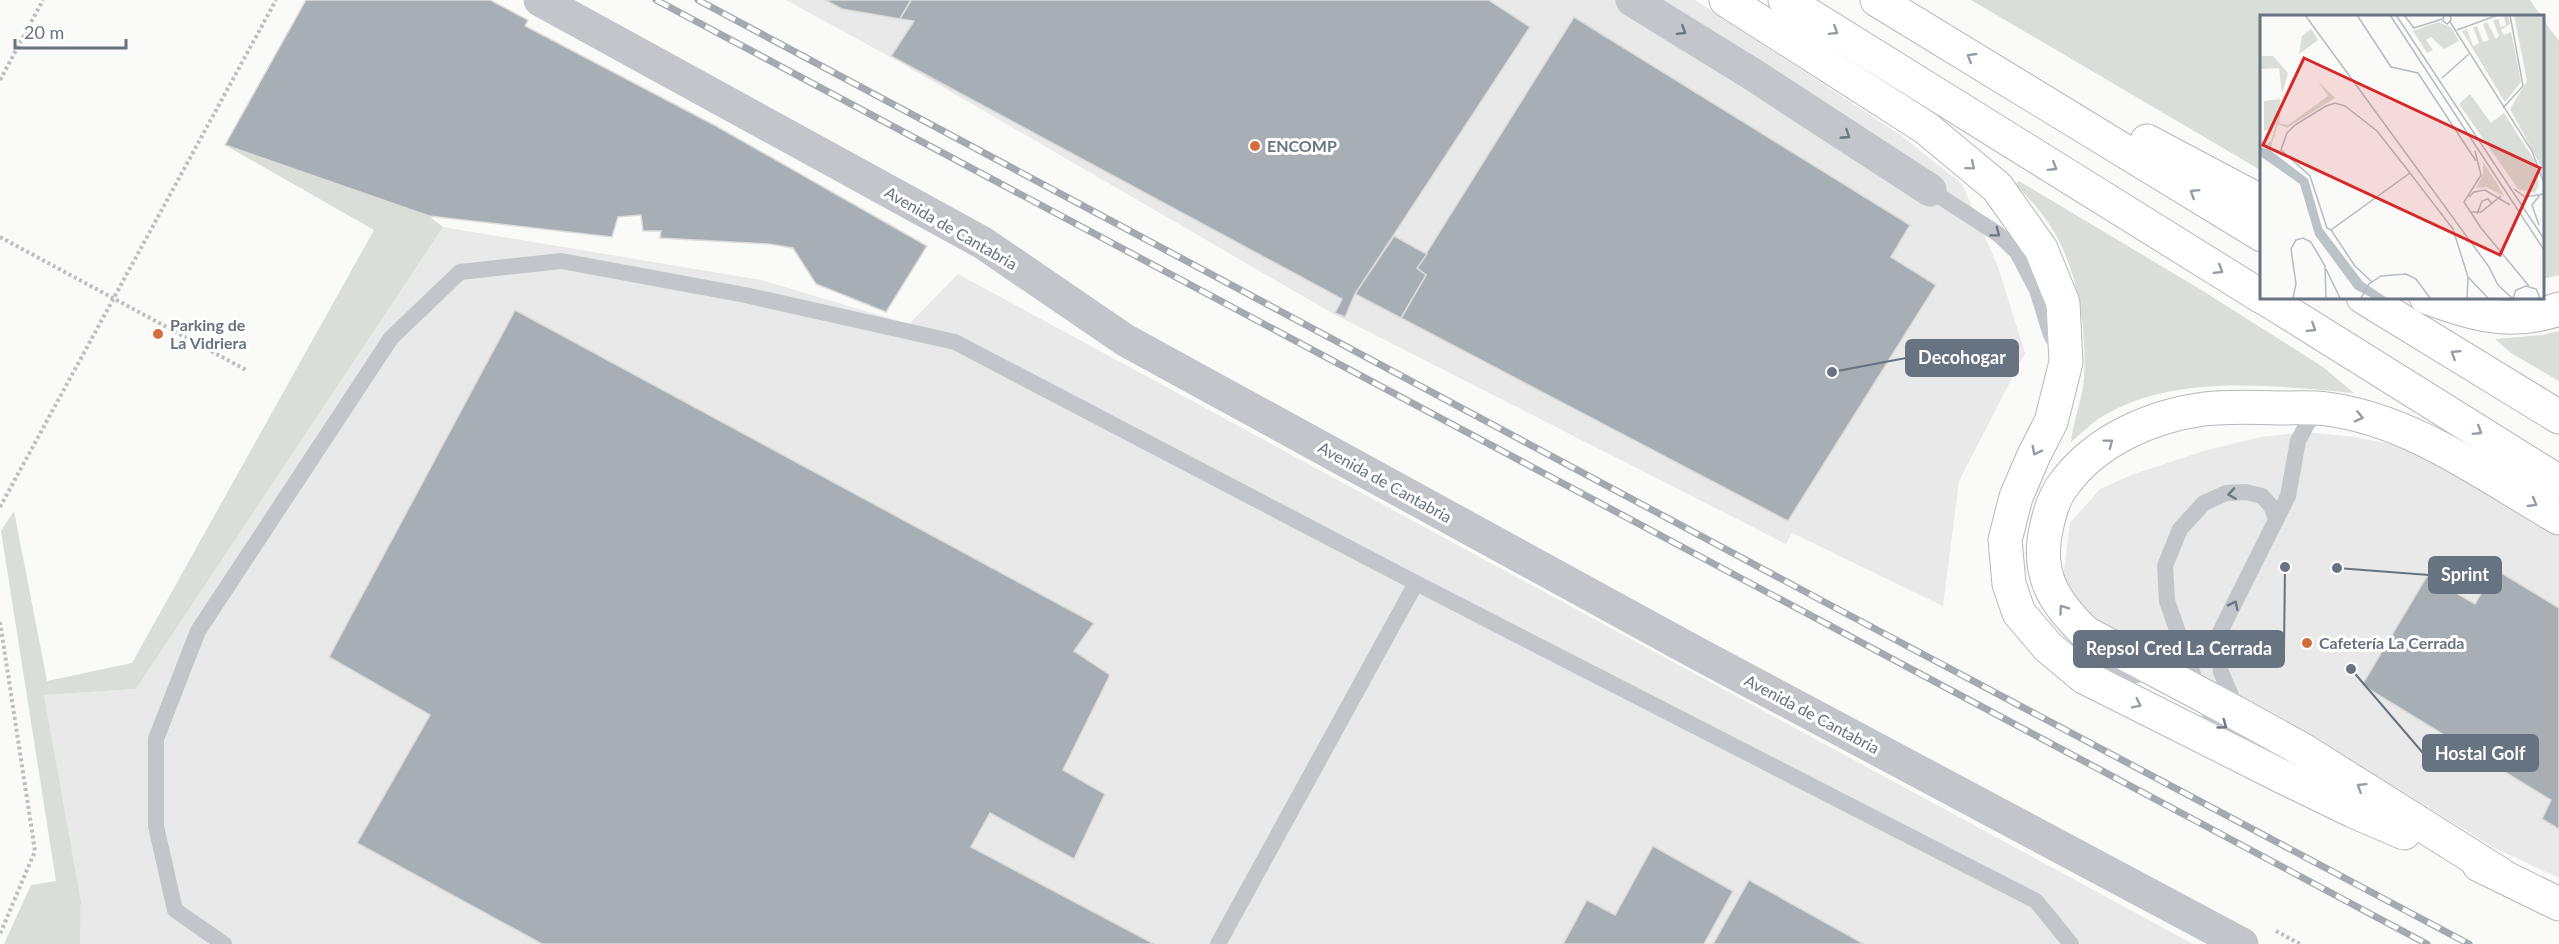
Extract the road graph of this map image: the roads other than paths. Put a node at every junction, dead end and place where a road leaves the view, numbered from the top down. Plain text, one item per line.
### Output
1 (540, 0) edge
2 (1632, 0) edge
3 (1726, 0) edge
4 (1785, 0) edge
5 (1877, 0) edge
6 (2021, 87) junction
7 (1930, 189) joint
8 (2260, 201) edge
9 (2260, 234) edge
10 (2260, 296) edge
11 (2264, 298) edge
12 (2365, 298) edge
13 (2429, 298) edge
14 (2559, 309) edge
15 (2066, 362) junction
16 (2326, 409) junction
17 (2559, 417) edge
18 (2559, 482) edge
19 (2559, 518) edge
20 (2276, 519) junction
21 (1416, 583) junction
22 (2009, 584) junction
23 (2217, 638) junction
24 (2188, 655) junction
25 (2158, 671) junction
26 (2198, 692) junction
27 (2238, 714) junction
28 (2283, 777) junction
29 (2500, 874) junction
30 (2559, 904) edge
31 (224, 944) edge
32 (1218, 944) edge
33 (2071, 944) edge
34 (2242, 944) edge

1 - 34 street, Avenida de Cantabria
2 -> 7 street
3 -> 15 main road
4 -> 10 main road
6 -> 5 main road
6 - 8 main road
9 -> 6 main road
7 -> 15 lane
11 -> 18 main road
17 -> 12 main road
13 - 14 main road
15 -> 22 main road
16 -> 19 main road
16 - 20 lane
25 -> 16 main road
23 -> 20 lane
20 -> 24 lane
21 - 31 lane
21 - 32 lane
21 - 33 lane
22 - 25 lane
22 -> 28 main road
23 - 24 lane
23 - 27 lane
24 - 25 lane
24 - 26 lane
25 - 26 main road
26 - 27 main road
26 -> 28 lane
29 -> 27 main road
28 - 29 main road
29 - 30 main road

